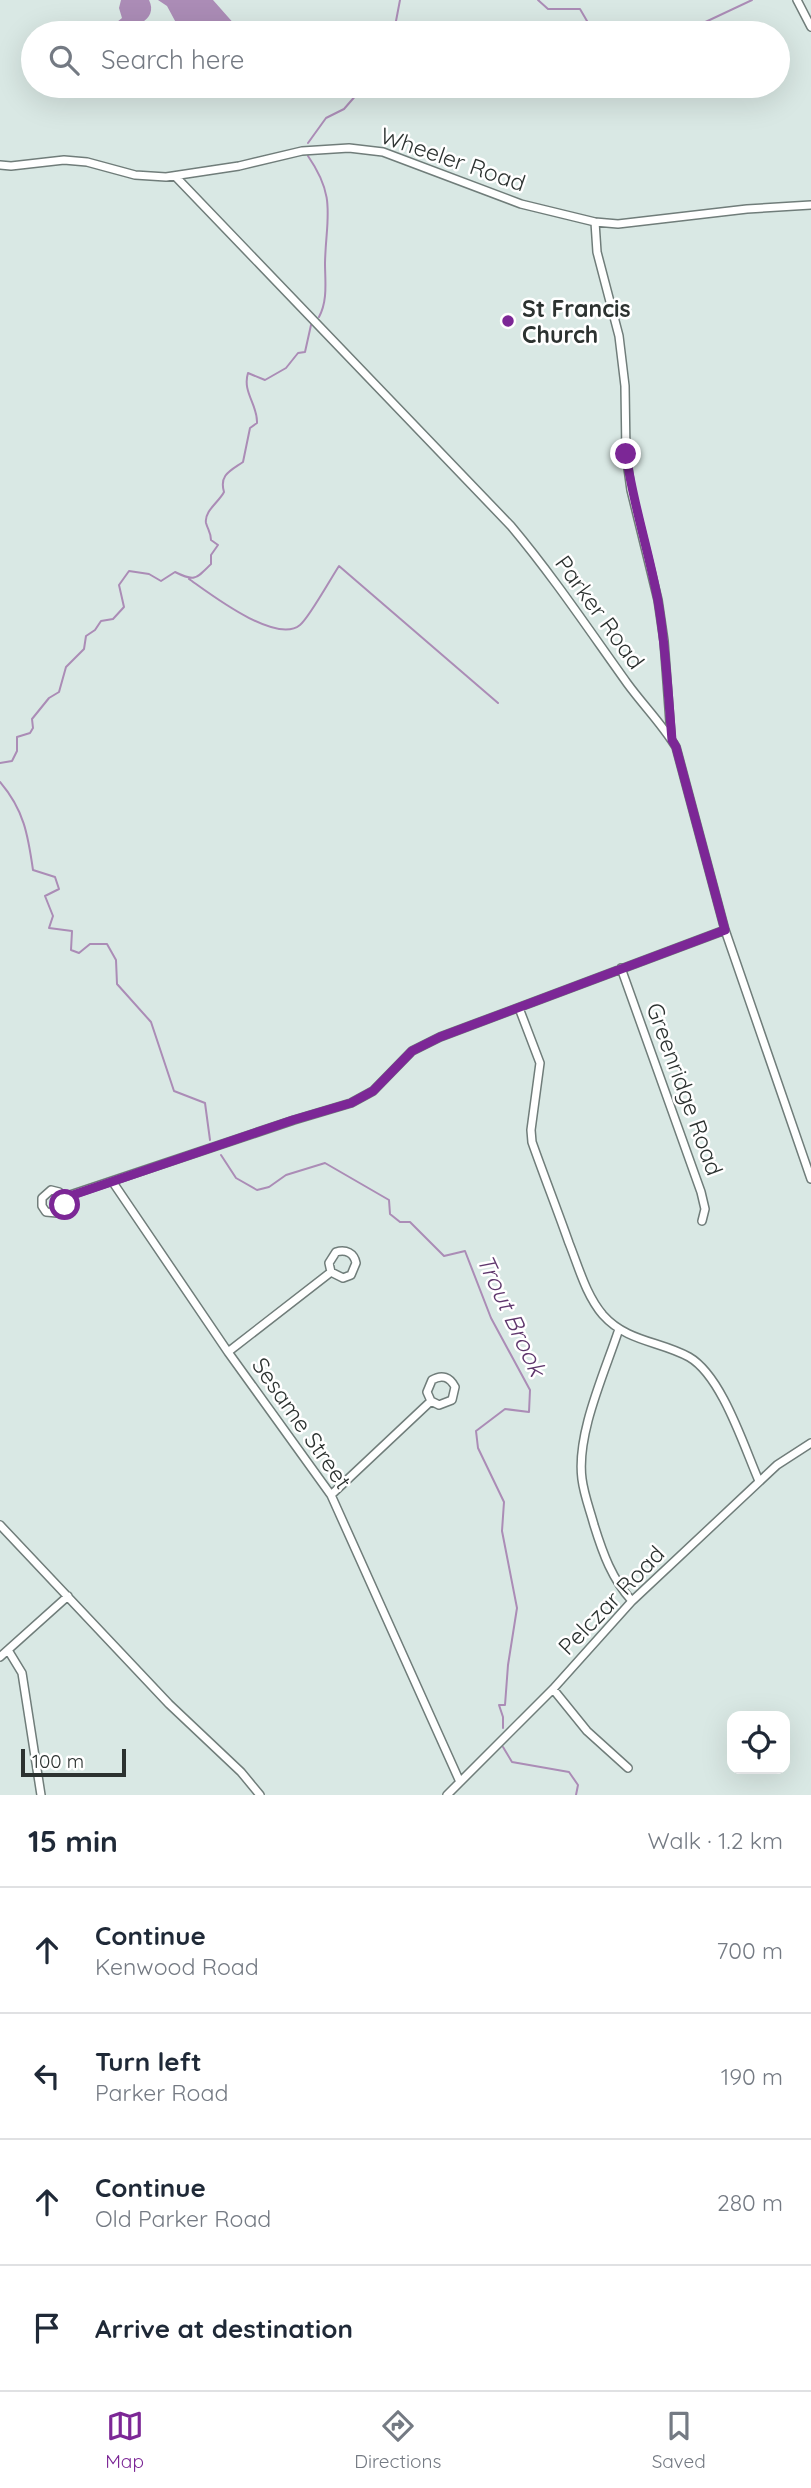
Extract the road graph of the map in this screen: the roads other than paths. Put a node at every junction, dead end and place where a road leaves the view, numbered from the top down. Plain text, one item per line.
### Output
1 (797, 0) edge
2 (811, 27) edge
3 (0, 165) edge
4 (175, 176) junction
5 (811, 205) edge
6 (595, 222) junction
7 (672, 740) junction
8 (725, 930) junction
9 (621, 968) junction
10 (519, 1007) junction
11 (811, 1179) edge
12 (113, 1181) junction
13 (64, 1198) dead end
14 (702, 1222) dead end
15 (331, 1272) dead end
16 (619, 1329) junction
17 (228, 1352) junction
18 (431, 1401) junction
19 (811, 1443) edge
20 (759, 1481) junction
21 (331, 1495) junction
22 (0, 1525) edge
23 (68, 1597) junction
24 (632, 1601) junction
25 (8, 1650) junction
26 (0, 1657) edge
27 (553, 1689) junction
28 (628, 1769) dead end
29 (460, 1782) junction
30 (41, 1795) edge
31 (260, 1795) edge
32 (447, 1795) edge

1 - 2 street
3 - 4 street, Wheeler Road
4 - 6 street, Wheeler Road
4 - 7 street, Parker Road
5 - 6 street, Wheeler Road
6 - 7 street
7 - 8 street, Parker Road
8 - 9 street
8 - 11 street, Parker Road
9 - 10 street
9 - 14 street, Greenridge Road
10 - 12 street
10 - 16 street
12 - 13 street
12 - 17 street, Sesame Street
15 - 17 street
16 - 20 street
16 - 24 street
17 - 21 street, Sesame Street
18 - 18 street
18 - 21 street
19 - 20 street, Pelczar Road
20 - 24 street, Pelczar Road
21 - 29 street, Sesame Street
22 - 23 street
23 - 25 street
23 - 31 street
24 - 27 street, Pelczar Road
25 - 26 street
25 - 30 street
27 - 28 street
27 - 29 street, Pelczar Road
29 - 32 street, Pelczar Road

